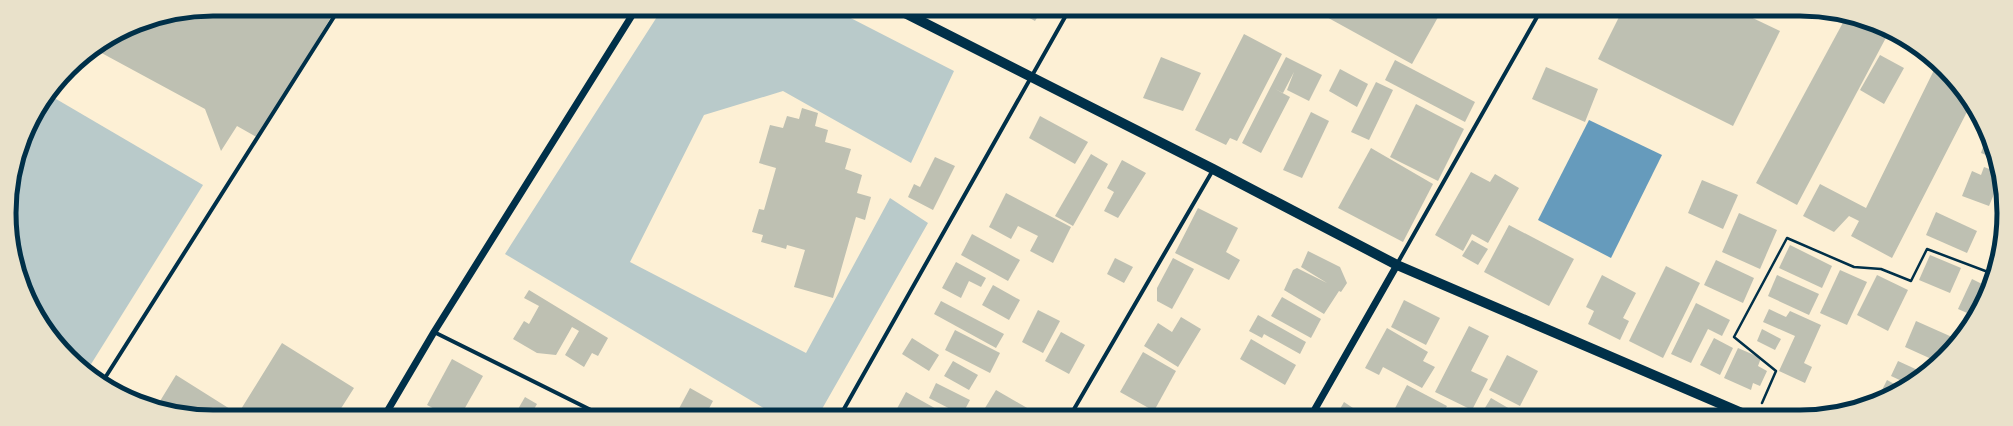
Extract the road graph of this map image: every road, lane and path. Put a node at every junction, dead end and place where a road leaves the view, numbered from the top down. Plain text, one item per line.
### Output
1 (335, 16) edge
2 (632, 16) edge
3 (911, 16) edge
4 (1066, 16) edge
5 (1538, 16) edge
6 (1031, 78) junction
7 (1213, 169) junction
8 (1397, 265) junction
9 (1988, 272) edge
10 (434, 332) junction
11 (105, 378) edge
12 (1761, 404) dead end
13 (388, 410) edge
14 (591, 410) edge
15 (843, 410) edge
16 (1073, 410) edge
17 (1314, 410) edge
18 (1734, 410) edge

1 - 11 street
2 - 10 street
3 - 6 main road
4 - 6 street
5 - 8 street
6 - 7 main road
6 - 15 street
7 - 8 main road
7 - 16 street
8 - 17 street
8 - 18 main road
9 - 12 path
10 - 13 street
10 - 14 street

